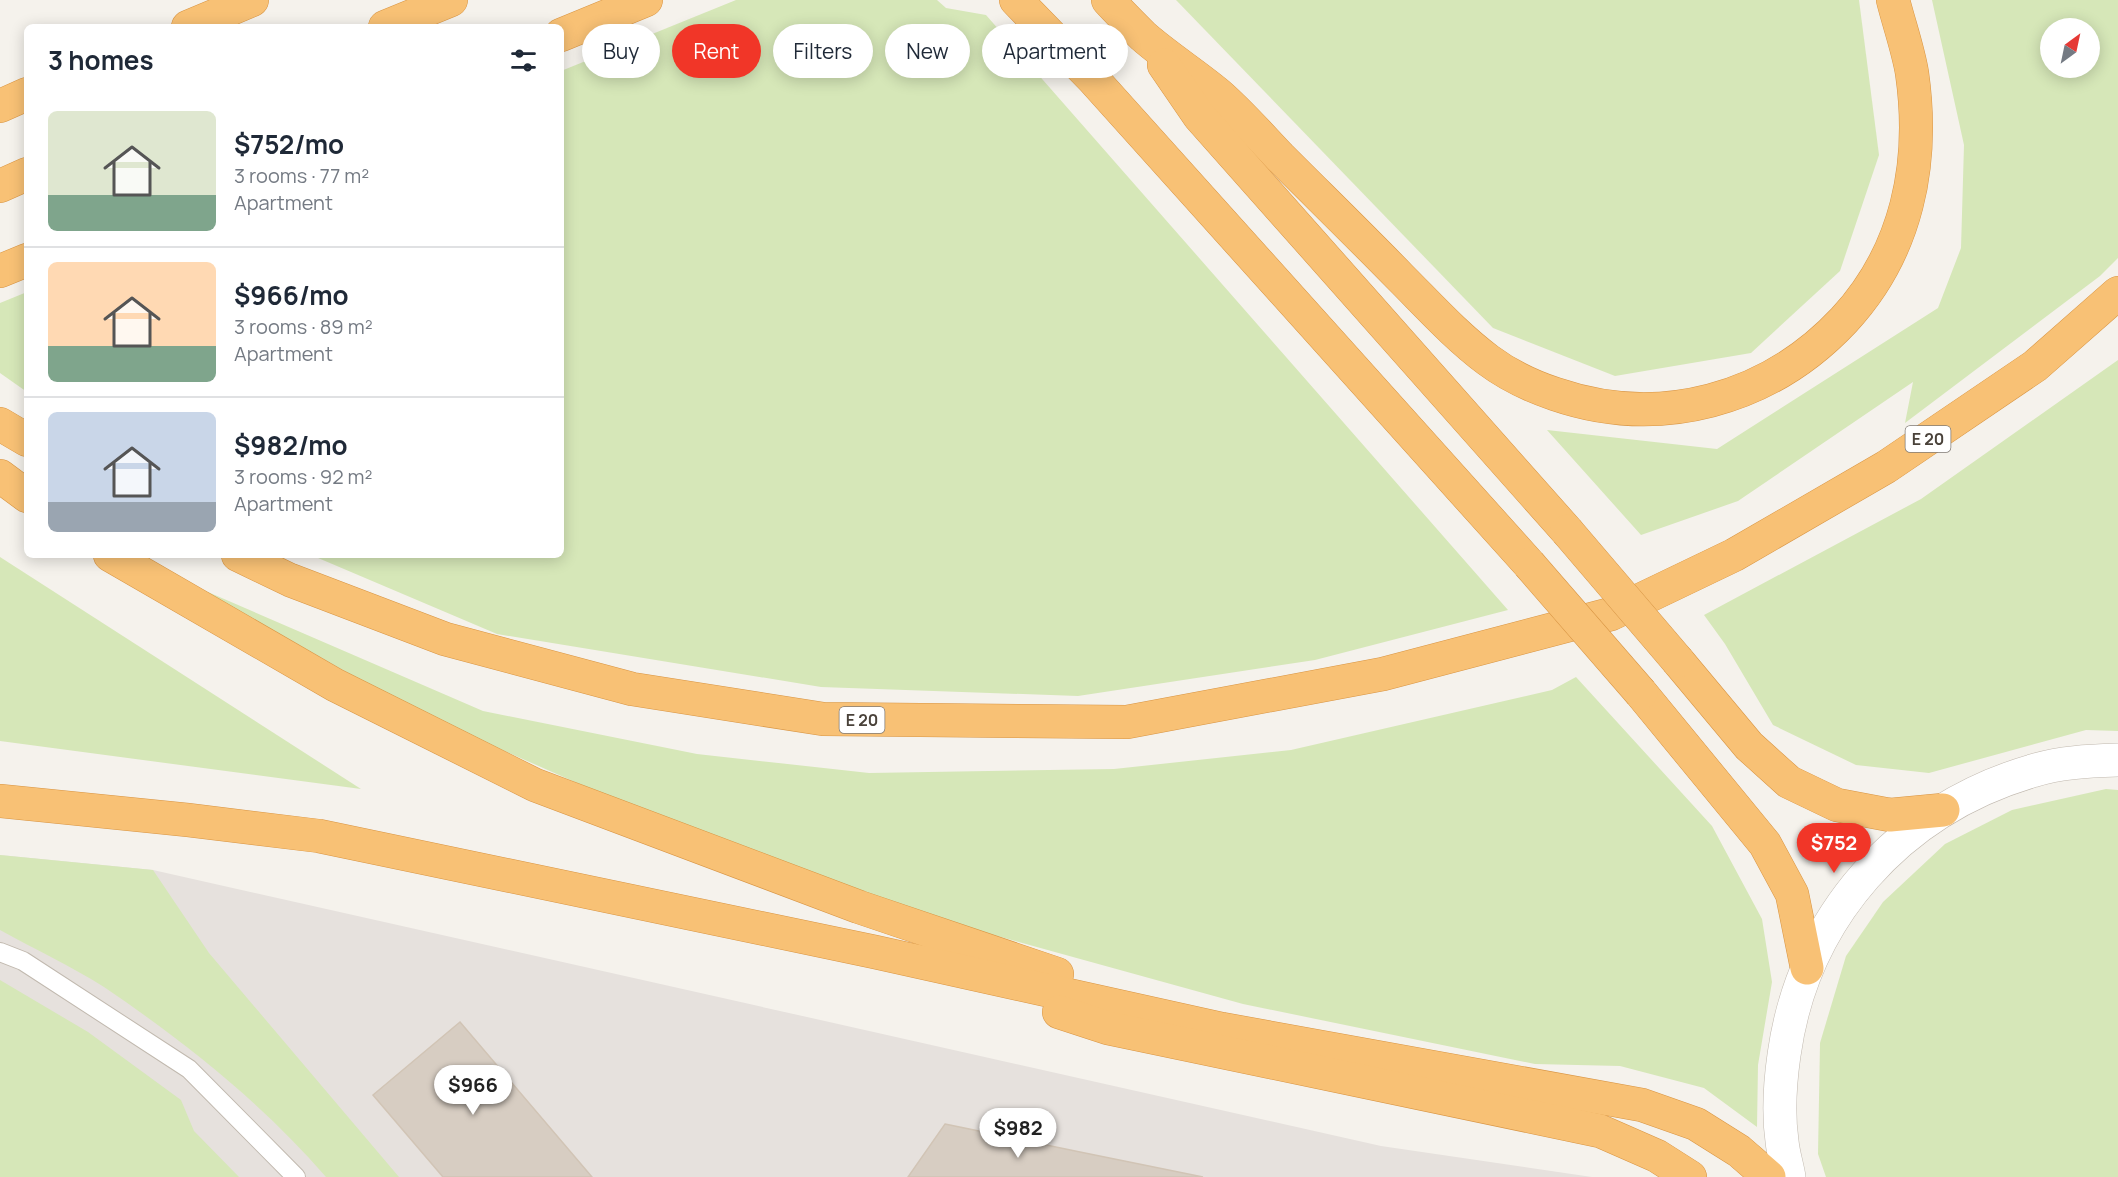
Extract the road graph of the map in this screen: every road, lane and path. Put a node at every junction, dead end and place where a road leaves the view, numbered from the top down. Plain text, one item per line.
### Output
1 (252, 0) edge
2 (450, 0) edge
3 (646, 0) edge
4 (1016, 0) edge
5 (1108, 0) edge
6 (1893, 0) edge
7 (195, 24) edge
8 (392, 24) edge
9 (564, 34) edge
10 (1145, 37) junction
11 (24, 95) edge
12 (0, 106) edge
13 (24, 175) edge
14 (0, 186) edge
15 (24, 261) edge
16 (0, 271) edge
17 (2118, 294) edge
18 (0, 424) edge
19 (24, 439) edge
20 (0, 476) edge
21 (24, 494) edge
22 (115, 558) edge
23 (244, 558) edge
24 (2118, 759) edge
25 (0, 801) edge
26 (1942, 810) junction
27 (0, 952) edge
28 (875, 952) junction
29 (1807, 968) junction
30 (1222, 1029) junction
31 (296, 1177) edge
32 (1690, 1177) edge
33 (1769, 1177) edge
34 (1790, 1177) edge

1 - 7 highway
2 - 8 highway
3 - 9 highway
4 - 29 highway, bridge
5 - 10 highway
6 - 10 highway
10 - 26 highway, bridge
11 - 12 highway
13 - 14 highway
15 - 16 highway
17 - 23 highway, E 20
18 - 19 highway
20 - 21 highway
22 - 30 highway
24 - 26 street
25 - 28 highway
26 - 29 street
27 - 31 lane
28 - 30 highway
28 - 32 highway
29 - 34 street
30 - 33 highway

